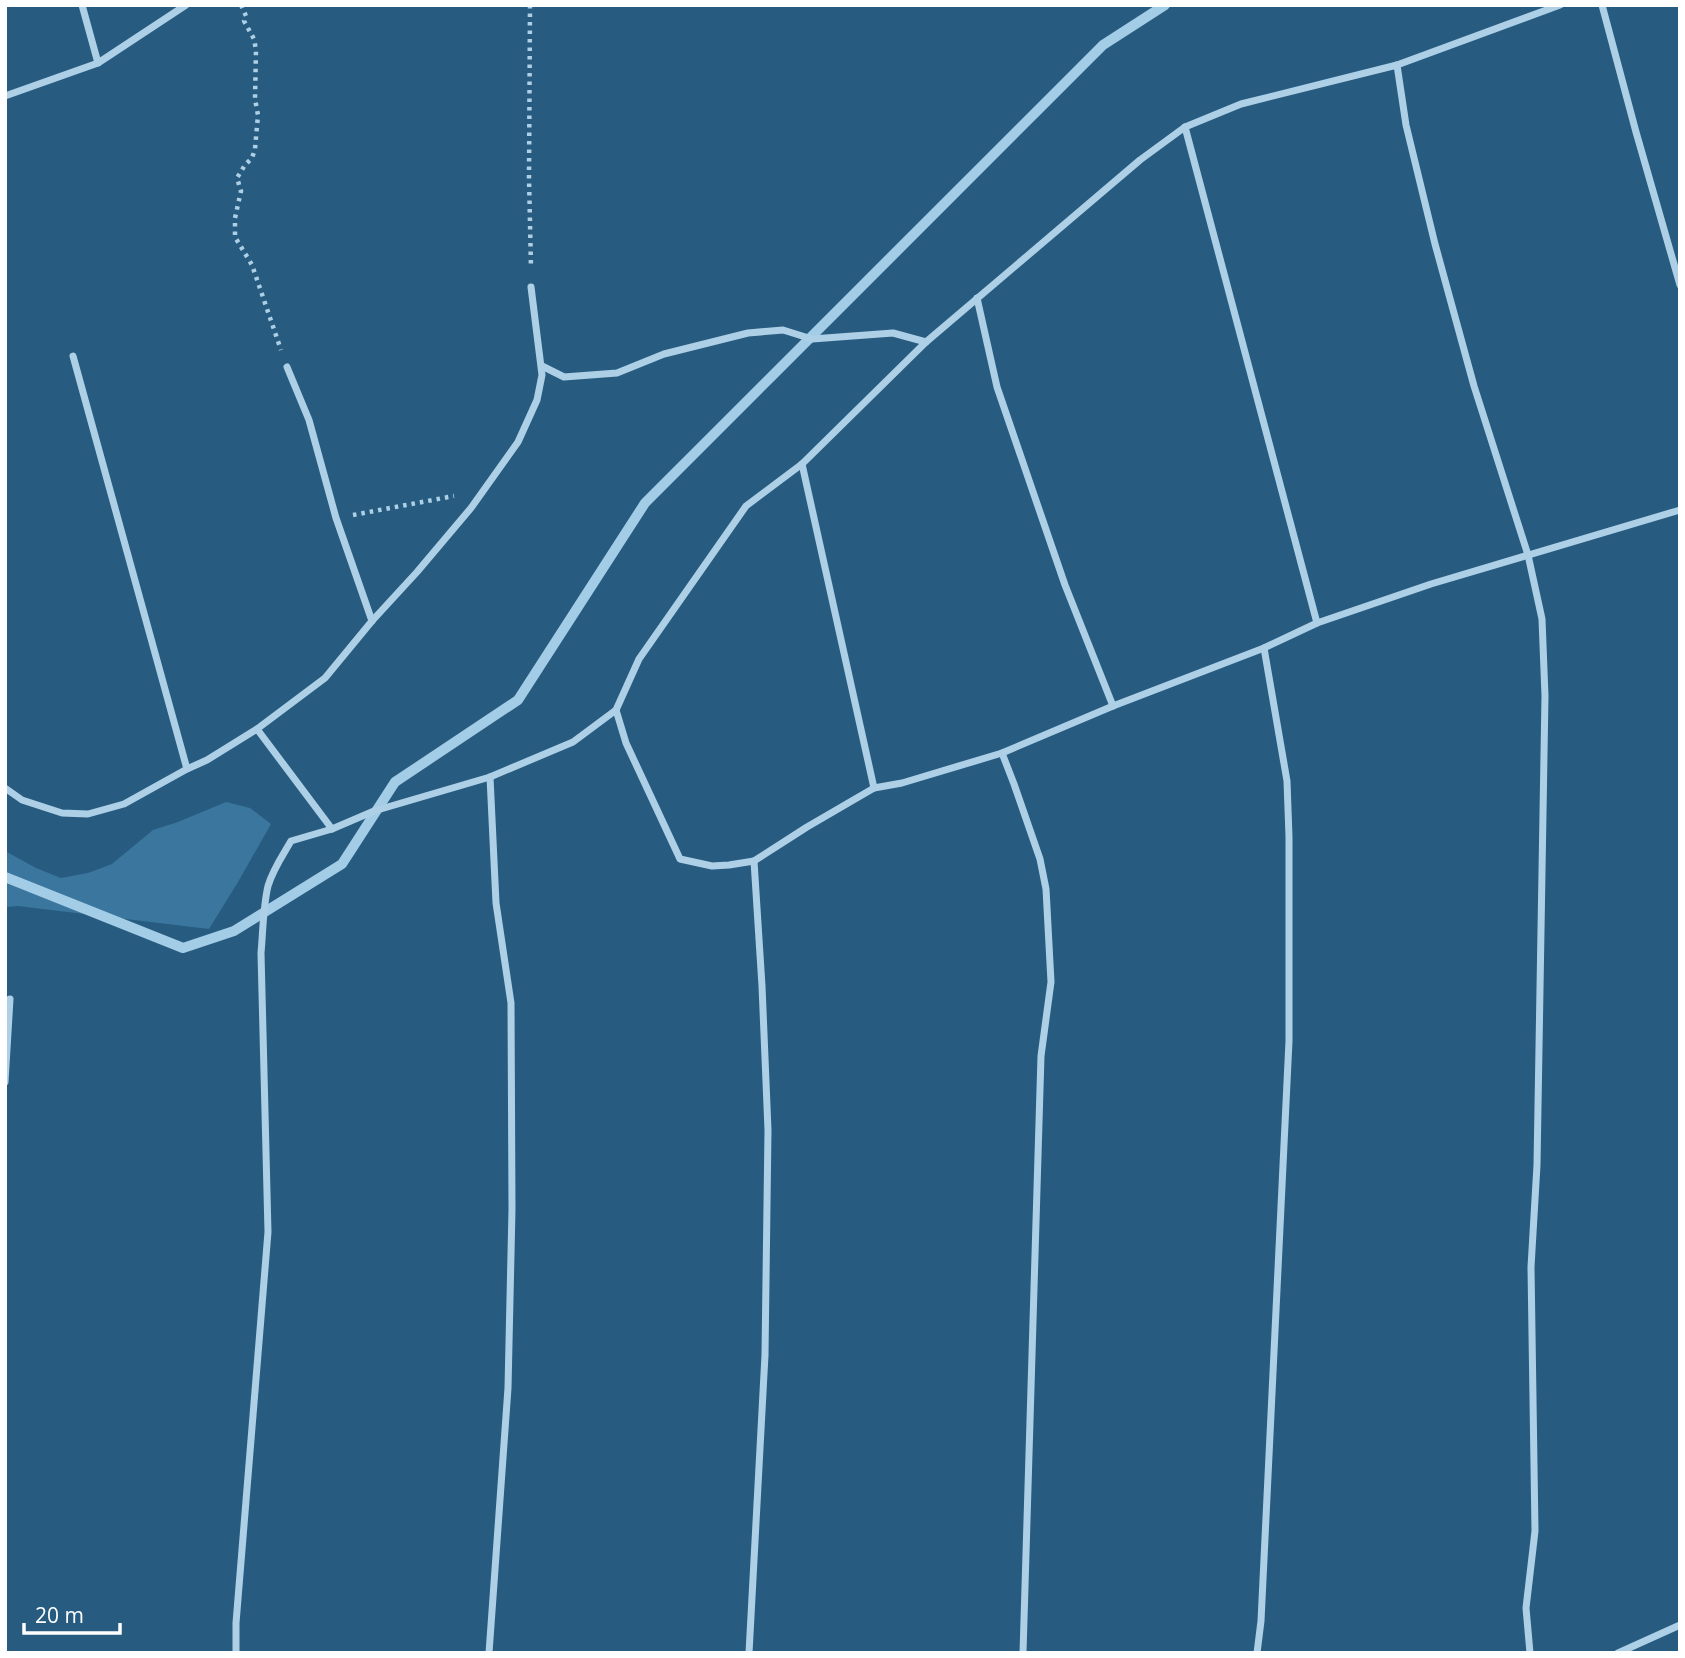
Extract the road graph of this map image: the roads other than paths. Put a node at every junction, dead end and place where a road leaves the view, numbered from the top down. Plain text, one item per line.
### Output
1 (82, 5) edge
2 (186, 5) edge
3 (1560, 5) edge
4 (1602, 5) edge
5 (98, 62) junction
6 (1396, 65) junction
7 (5, 96) edge
8 (1185, 127) junction
9 (1680, 285) edge
10 (531, 287) road end
11 (976, 298) junction
12 (926, 342) junction
13 (73, 356) dead end
14 (542, 366) junction
15 (287, 367) road end
16 (802, 464) junction
17 (1680, 510) edge
18 (1528, 555) junction
19 (372, 621) junction
20 (1317, 623) junction
21 (1264, 648) junction
22 (1113, 706) junction
23 (616, 710) junction
24 (257, 729) junction
25 (1002, 752) junction
26 (187, 769) junction
27 (490, 777) junction
28 (5, 788) edge
29 (874, 789) junction
30 (332, 828) junction
31 (754, 861) junction
32 (10, 999) dead end
33 (5, 1082) edge
34 (1680, 1625) edge
35 (236, 1653) edge
36 (489, 1653) edge
37 (749, 1653) edge
38 (1023, 1653) edge
39 (1257, 1653) edge
40 (1530, 1653) edge
41 (1618, 1653) edge

1 - 5 street
2 - 5 street
3 - 6 street
4 - 9 street
5 - 7 street
6 - 8 street
6 - 18 street
8 - 11 street
8 - 20 street
10 - 14 street
11 - 12 street
11 - 22 street
12 - 14 street
12 - 16 street
13 - 26 street
14 - 19 street
15 - 19 street
16 - 23 street
16 - 29 street
17 - 18 street
18 - 20 street
18 - 40 street
19 - 24 street
20 - 21 street
21 - 22 street
21 - 39 street
22 - 25 street
23 - 27 street
23 - 31 street
24 - 26 street
24 - 30 street
25 - 29 street
25 - 38 street
26 - 28 street
27 - 30 street
27 - 36 street
29 - 31 street
30 - 35 street
31 - 37 street
32 - 33 street
34 - 41 street

